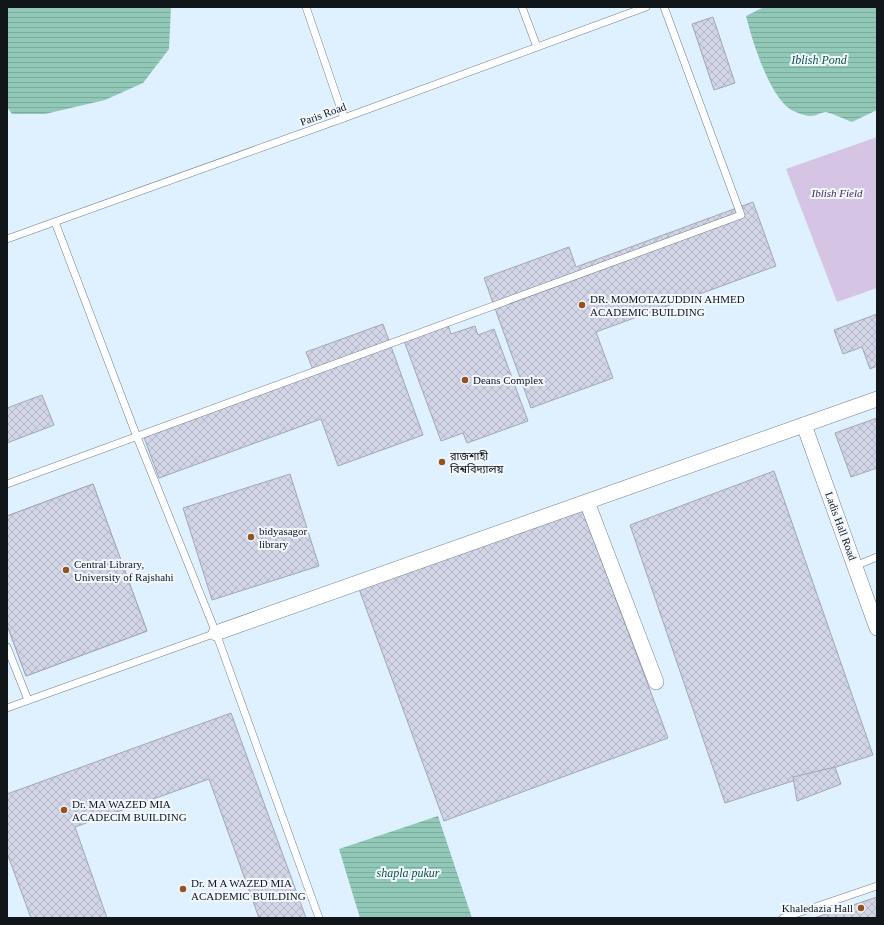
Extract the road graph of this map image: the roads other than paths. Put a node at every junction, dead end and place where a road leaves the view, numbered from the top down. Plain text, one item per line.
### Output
1 (306, 7) edge
2 (522, 7) edge
3 (646, 7) edge
4 (664, 7) edge
5 (537, 47) junction
6 (344, 118) junction
7 (54, 222) junction
8 (7, 239) edge
9 (877, 399) edge
10 (804, 425) junction
11 (137, 437) junction
12 (7, 484) edge
13 (586, 502) junction
14 (877, 557) edge
15 (855, 566) junction
16 (877, 628) edge
17 (216, 633) junction
18 (7, 647) edge
19 (656, 682) dead end
20 (28, 700) junction
21 (7, 708) edge
22 (877, 886) edge
23 (319, 918) edge
24 (783, 918) edge

1 - 6 lane
2 - 5 lane
3 - 5 lane, Paris Road
4 - 11 lane
5 - 6 lane, Paris Road
6 - 7 lane, Paris Road
7 - 8 lane, Paris Road
7 - 11 lane
9 - 10 street
10 - 13 street
10 - 15 street, Ladis Hall Road
11 - 12 lane
11 - 17 lane
13 - 17 street
13 - 19 street
14 - 15 lane
15 - 16 street, Ladis Hall Road
17 - 20 lane
17 - 23 lane
18 - 20 lane
20 - 21 lane
22 - 24 lane

